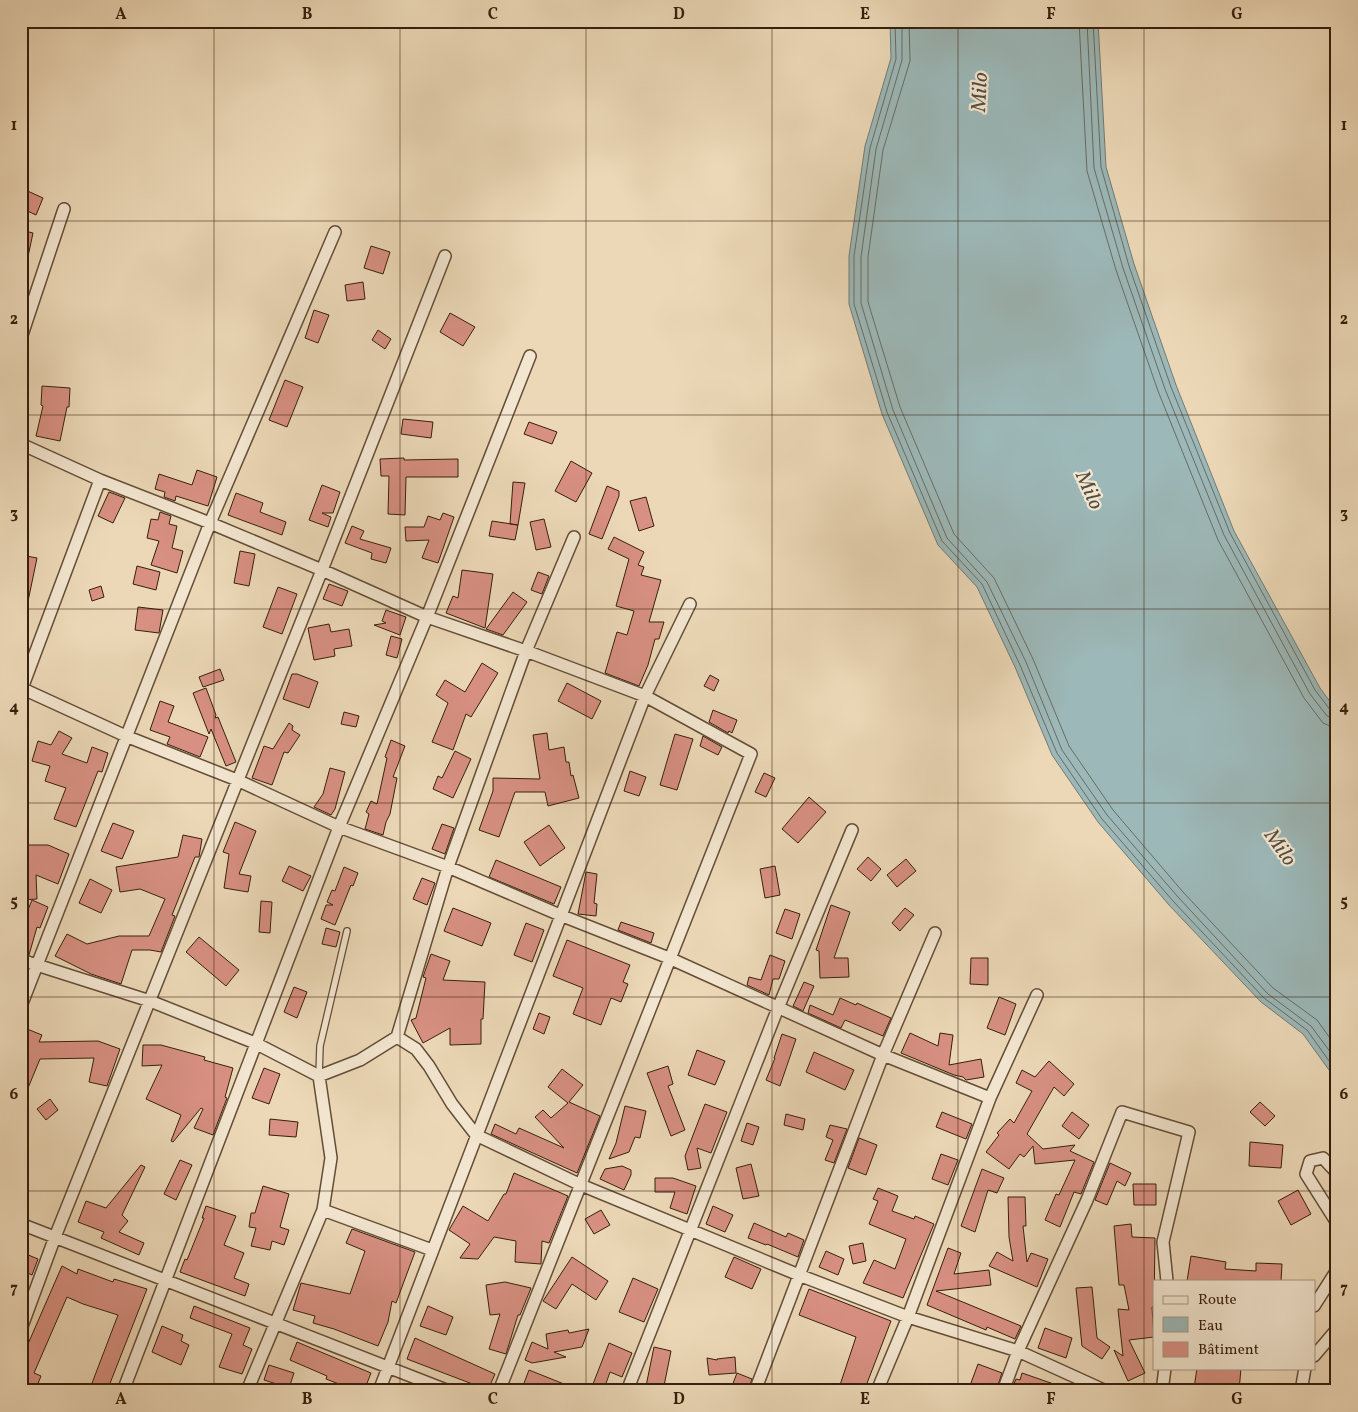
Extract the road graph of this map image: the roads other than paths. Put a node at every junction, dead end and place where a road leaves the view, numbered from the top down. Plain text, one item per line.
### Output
1 (64, 209) dead end
2 (335, 232) dead end
3 (445, 256) dead end
4 (21, 338) edge
5 (530, 356) dead end
6 (21, 444) edge
7 (100, 480) junction
8 (210, 523) junction
9 (574, 537) dead end
10 (322, 570) junction
11 (690, 604) dead end
12 (427, 617) junction
13 (526, 651) junction
14 (22, 689) edge
15 (645, 696) junction
16 (128, 737) junction
17 (237, 780) junction
18 (339, 827) junction
19 (852, 830) dead end
20 (448, 867) junction
21 (560, 915) junction
22 (347, 931) dead end
23 (934, 933) dead end
24 (669, 958) junction
25 (21, 960) edge
26 (37, 964) junction
27 (1037, 995) dead end
28 (150, 1001) junction
29 (21, 1006) edge
30 (778, 1008) junction
31 (397, 1037) junction
32 (255, 1043) junction
33 (883, 1055) junction
34 (319, 1076) junction
35 (990, 1098) junction
36 (476, 1135) junction
37 (1337, 1174) edge
38 (581, 1185) junction
39 (323, 1210) junction
40 (1337, 1223) edge
41 (21, 1224) edge
42 (691, 1229) junction
43 (55, 1237) junction
44 (432, 1250) junction
45 (1337, 1270) edge
46 (799, 1275) junction
47 (165, 1280) junction
48 (1167, 1280) edge
49 (1316, 1303) edge
50 (908, 1317) junction
51 (275, 1323) junction
52 (21, 1329) edge
53 (1337, 1329) edge
54 (1018, 1351) junction
55 (1316, 1354) edge
56 (388, 1367) junction
57 (1165, 1370) edge
58 (1305, 1370) edge
59 (123, 1391) edge
60 (247, 1391) edge
61 (379, 1391) edge
62 (449, 1391) edge
63 (499, 1391) edge
64 (627, 1391) edge
65 (754, 1391) edge
66 (877, 1391) edge
67 (1003, 1391) edge
68 (1106, 1391) edge
69 (1162, 1391) edge
70 (1300, 1391) edge

1 - 4 street
2 - 8 street
3 - 10 street
5 - 12 street
6 - 7 street
7 - 8 street
7 - 14 street
8 - 10 street
8 - 16 street
9 - 13 street
10 - 12 street
10 - 17 street
11 - 15 street
12 - 13 street
12 - 18 street
13 - 15 street
13 - 20 street
14 - 16 street
15 - 21 street
15 - 24 street
16 - 17 street
16 - 26 street
17 - 18 street
17 - 28 street
18 - 20 street
18 - 32 street
19 - 30 street
20 - 21 street
20 - 31 street
21 - 24 street
21 - 36 street
22 - 34 lane
23 - 33 street
24 - 30 street
24 - 38 street
25 - 26 street
26 - 28 street
26 - 29 street
27 - 35 street
28 - 32 street
28 - 43 street
30 - 33 street
30 - 42 street
31 - 34 street
31 - 36 street
32 - 34 street
32 - 47 street
33 - 35 street
33 - 46 street
34 - 39 street
35 - 50 street
36 - 38 street
36 - 44 street
37 - 40 street
38 - 42 street
38 - 63 street
39 - 44 street
39 - 51 street
41 - 43 street
42 - 46 street
42 - 64 street
43 - 47 street
43 - 52 street
44 - 56 street
45 - 49 street
46 - 50 street
46 - 65 street
47 - 51 street
47 - 59 street
48 - 54 street
50 - 54 street
50 - 66 street
51 - 56 street
51 - 60 street
53 - 55 street
54 - 67 street
54 - 68 street
56 - 61 street
56 - 62 street
57 - 69 street
58 - 70 street

